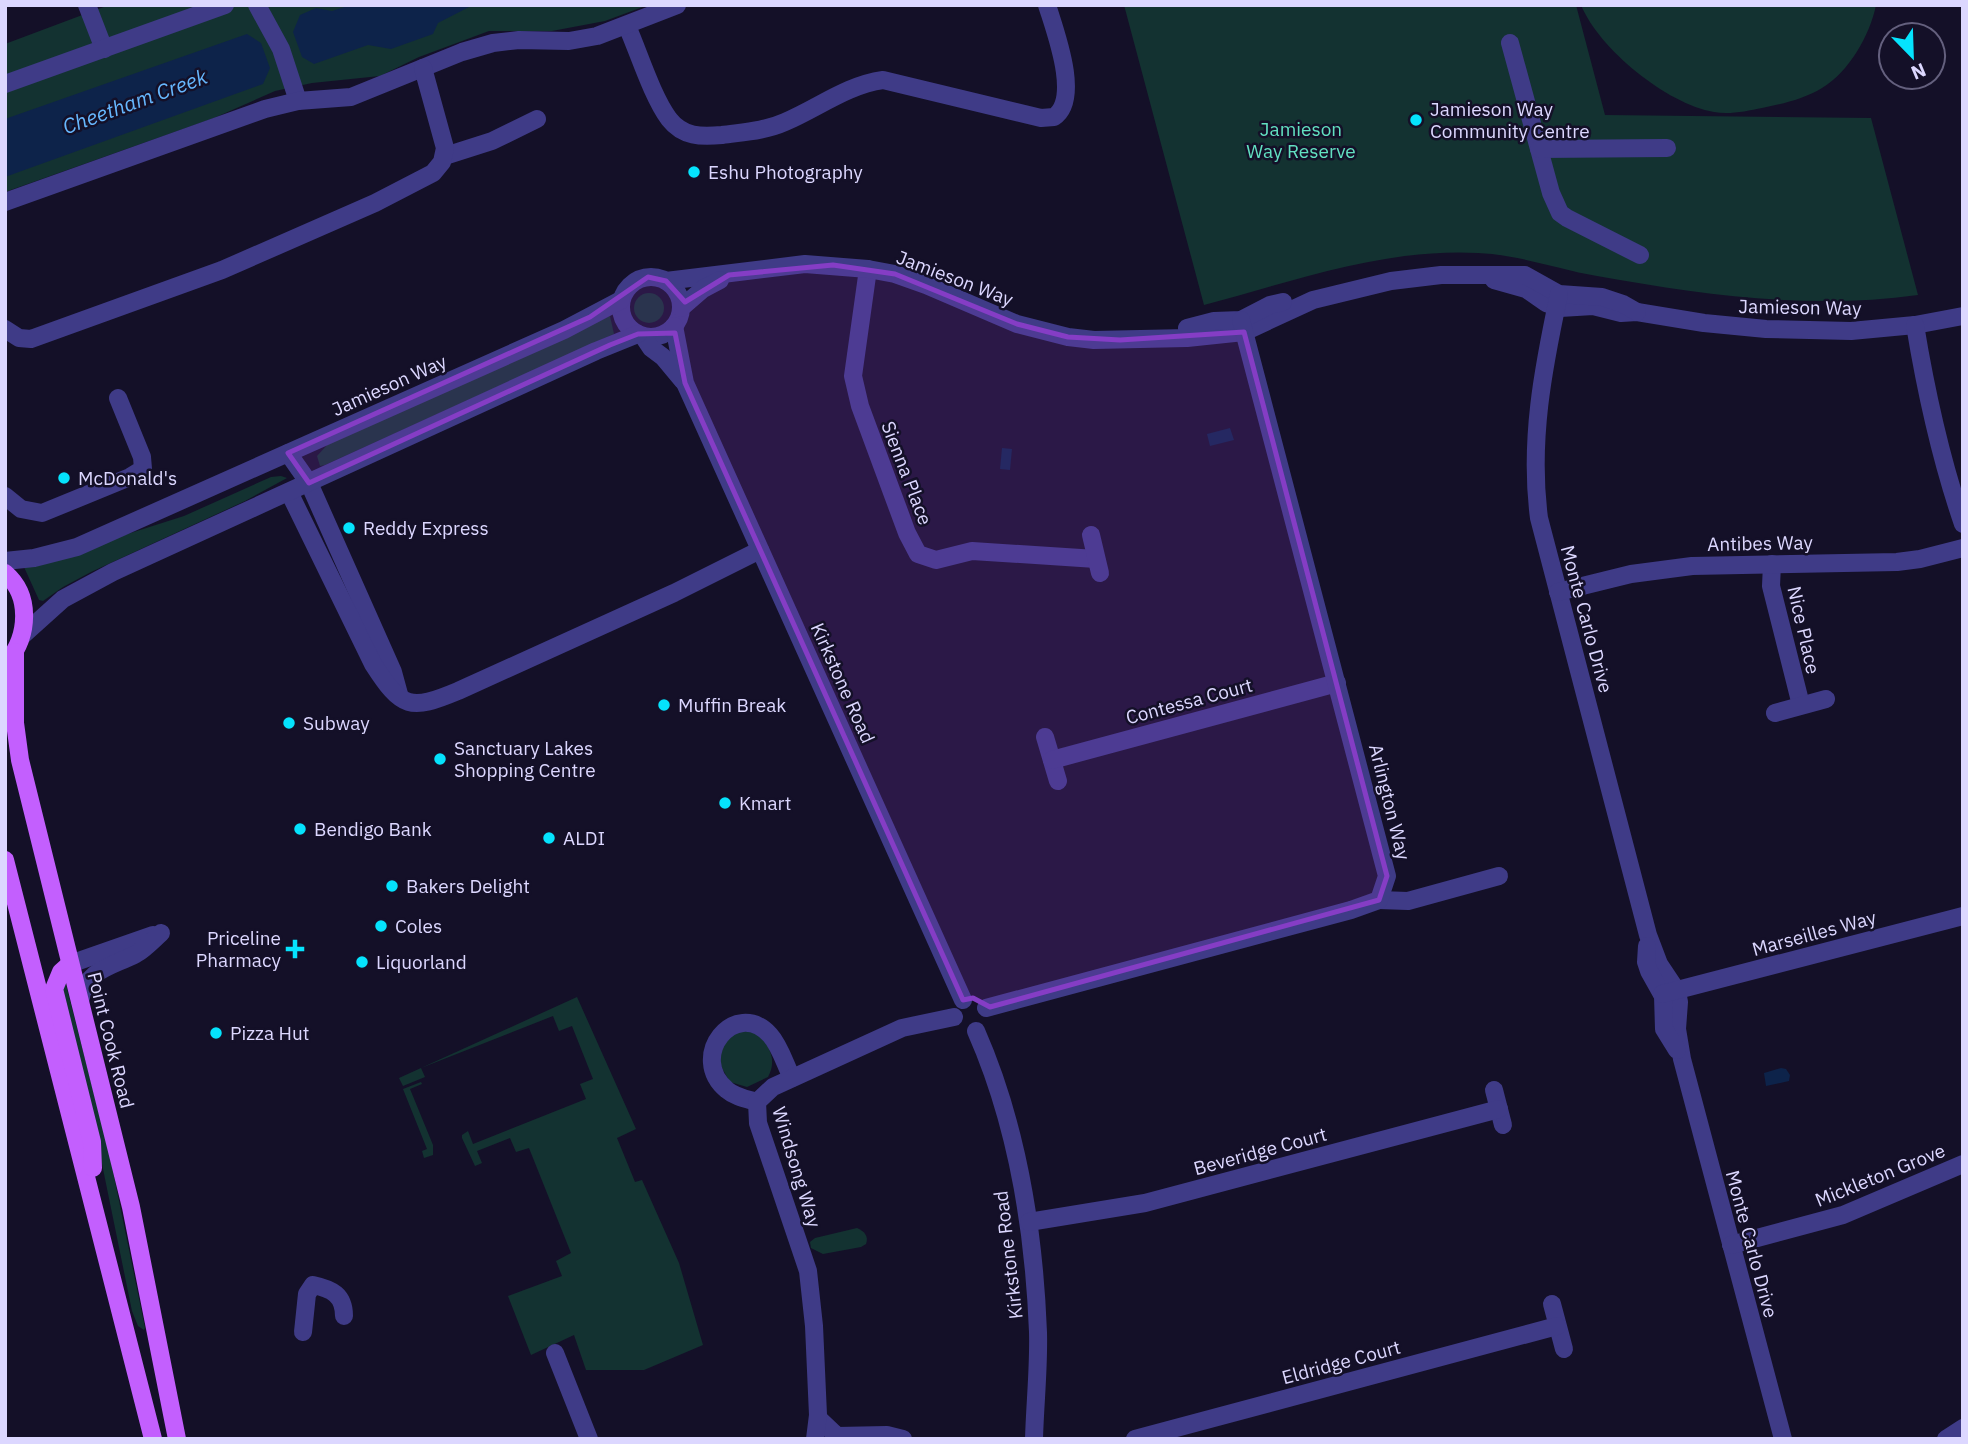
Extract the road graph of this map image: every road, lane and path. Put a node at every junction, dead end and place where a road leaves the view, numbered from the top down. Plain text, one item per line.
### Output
1 (87, 5) edge
2 (225, 5) edge
3 (257, 5) edge
4 (677, 5) edge
5 (1047, 5) edge
6 (627, 26) junction
7 (1510, 43) dead end
8 (104, 49) junction
9 (423, 68) junction
10 (5, 84) edge
11 (298, 101) junction
12 (537, 119) dead end
13 (1667, 148) dead end
14 (1539, 149) junction
15 (444, 156) junction
16 (5, 202) edge
17 (1640, 255) dead end
18 (868, 269) junction
19 (729, 275) junction
20 (666, 281) junction
21 (621, 300) junction
22 (1558, 301) junction
23 (681, 308) junction
24 (1963, 316) edge
25 (1915, 325) junction
26 (674, 326) junction
27 (1243, 326) junction
28 (5, 329) edge
29 (641, 335) junction
30 (685, 383) junction
31 (123, 396) dead end
32 (288, 453) junction
33 (309, 483) junction
34 (289, 492) junction
35 (5, 496) edge
36 (1963, 524) edge
37 (1091, 535) dead end
38 (1963, 548) edge
39 (760, 550) junction
40 (5, 561) edge
41 (1772, 564) junction
42 (5, 573) edge
43 (1558, 592) junction
44 (23, 635) junction
45 (10, 658) edge
46 (1337, 683) junction
47 (399, 695) junction
48 (1826, 699) dead end
49 (1801, 705) junction
50 (1775, 713) dead end
51 (1045, 737) dead end
52 (1052, 760) junction
53 (1058, 781) dead end
54 (5, 860) edge
55 (1499, 876) dead end
56 (1379, 900) junction
57 (1963, 916) edge
58 (70, 964) junction
59 (1670, 993) junction
60 (963, 1000) junction
61 (80, 1001) junction
62 (986, 1008) junction
63 (954, 1017) junction
64 (976, 1031) junction
65 (792, 1078) junction
66 (1494, 1090) dead end
67 (757, 1102) junction
68 (1963, 1164) edge
69 (96, 1210) junction
70 (1029, 1222) junction
71 (1731, 1245) junction
72 (1552, 1304) dead end
73 (344, 1316) dead end
74 (1558, 1326) junction
75 (303, 1332) dead end
76 (160, 1349) junction
77 (1564, 1349) dead end
78 (555, 1353) dead end
79 (133, 1356) junction
80 (818, 1418) junction
81 (1963, 1428) edge
82 (836, 1438) edge
83 (153, 1439) edge
84 (177, 1439) edge
85 (589, 1439) edge
86 (814, 1439) edge
87 (903, 1439) edge
88 (1034, 1439) edge
89 (1135, 1439) edge
90 (1783, 1439) edge
91 (1946, 1439) edge

1 - 8 street
2 - 8 street
3 - 11 street
4 - 6 street
5 - 6 street
6 - 9 street
7 - 14 street
8 - 10 street
9 - 11 street
9 - 15 street
11 - 16 street
12 - 15 street
13 - 14 street
14 - 17 street
15 - 28 street
18 - 19 street, Jamieson Way
18 - 27 street, Jamieson Way
18 - 37 street, Sienna Place
19 - 20 street, Jamieson Way
19 - 23 street, Jamieson Way
20 - 21 street, Jamieson Way
20 - 23 street
21 - 29 street
21 - 32 street, Jamieson Way
22 - 25 street, Jamieson Way
22 - 27 street, Jamieson Way
22 - 43 street, Monte Carlo Drive
23 - 26 street
24 - 25 street, Jamieson Way
25 - 36 street
26 - 29 street
26 - 30 street, Kirkstone Road
27 - 46 street, Arlington Way
29 - 30 street, Kirkstone Road
29 - 33 street
30 - 39 street, Kirkstone Road
31 - 35 street
32 - 33 street
32 - 40 street, Jamieson Way
33 - 34 street
33 - 47 street
34 - 44 street
34 - 47 street
38 - 41 street, Antibes Way
39 - 47 street
39 - 60 street, Kirkstone Road
41 - 43 street, Antibes Way
41 - 49 street, Nice Place
42 - 44 main road
43 - 59 street, Monte Carlo Drive
44 - 45 main road
45 - 58 main road, Point Cook Road
46 - 52 street, Contessa Court
46 - 56 street, Arlington Way
48 - 49 street, Nice Place
49 - 50 street, Nice Place
51 - 52 street
52 - 53 street
54 - 69 main road
55 - 56 street
56 - 62 street
57 - 59 street, Marseilles Way
58 - 61 main road, Point Cook Road
58 - 61 street
58 - 69 main road
59 - 71 street, Monte Carlo Drive
60 - 62 street
60 - 63 street
61 - 76 main road, Point Cook Road
62 - 64 street
63 - 64 street
63 - 65 street, Windsong Way
64 - 70 street, Kirkstone Road
65 - 67 street, Windsong Way
65 - 67 street
66 - 70 street, Beveridge Court
67 - 80 street, Windsong Way
68 - 71 street, Mickleton Grove
69 - 79 main road
70 - 88 street, Kirkstone Road
71 - 90 street, Monte Carlo Drive
72 - 74 street
73 - 75 street
74 - 77 street
74 - 89 street, Eldridge Court
76 - 79 main road
76 - 84 main road, Point Cook Road
78 - 85 street
79 - 83 main road
80 - 82 street
80 - 86 street, Windsong Way
81 - 91 street
82 - 87 street

